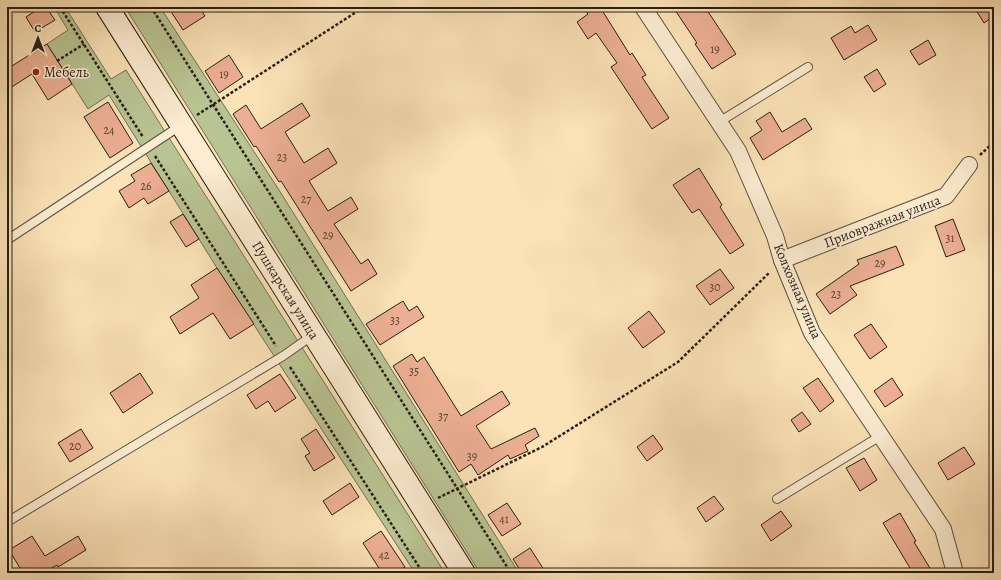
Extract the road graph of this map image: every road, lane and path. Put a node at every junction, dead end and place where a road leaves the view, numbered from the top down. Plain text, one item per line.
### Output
1 (60, 7) edge
2 (107, 7) edge
3 (151, 7) edge
4 (364, 7) edge
5 (643, 7) edge
6 (84, 44) junction
7 (58, 61) dead end
8 (808, 67) dead end
9 (214, 104) junction
10 (719, 122) junction
11 (182, 125) junction
12 (149, 146) junction
13 (969, 165) dead end
14 (7, 240) edge
15 (782, 260) junction
16 (314, 335) junction
17 (283, 356) junction
18 (882, 435) junction
19 (458, 488) junction
20 (777, 499) dead end
21 (422, 506) junction
22 (7, 522) edge
23 (423, 573) edge
24 (464, 573) edge
25 (511, 573) edge
26 (955, 573) edge

1 - 6 path
2 - 11 main road, Пушкарская улица
3 - 9 path
4 - 9 path
5 - 10 street, Колхозная улица
6 - 7 path
6 - 12 path
8 - 10 lane
9 - 11 path
9 - 19 path
10 - 15 street, Колхозная улица
11 - 12 lane
11 - 16 main road, Пушкарская улица
12 - 14 lane
12 - 17 path
13 - 15 street, Приовражная улица
15 - 18 street, Колхозная улица
15 - 19 path
16 - 17 lane
16 - 21 main road, Пушкарская улица
17 - 22 lane
17 - 23 path
18 - 20 lane
18 - 26 street, Колхозная улица
19 - 21 path
19 - 25 path
21 - 24 main road, Пушкарская улица

